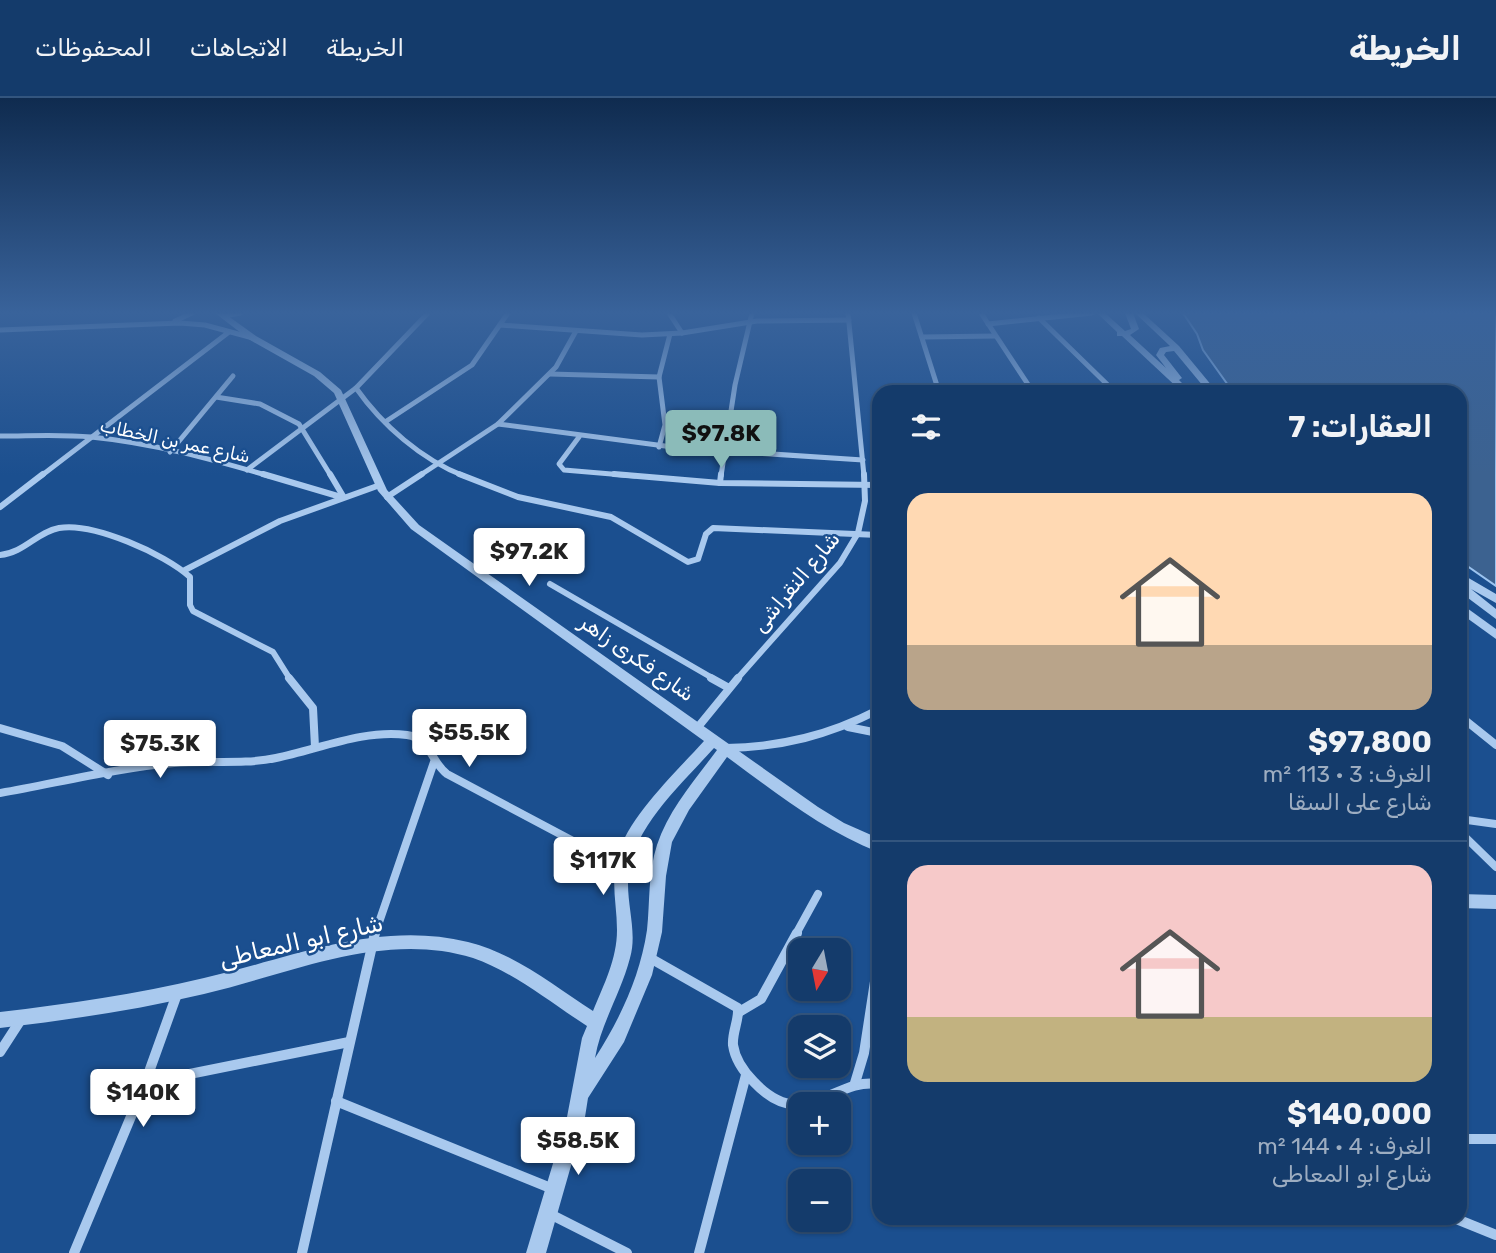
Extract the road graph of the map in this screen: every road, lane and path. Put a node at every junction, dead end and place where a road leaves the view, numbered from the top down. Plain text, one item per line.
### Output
1 (183, 367) edge
2 (304, 367) edge
3 (376, 367) edge
4 (469, 367) edge
5 (554, 367) edge
6 (662, 367) edge
7 (740, 367) edge
8 (854, 367) edge
9 (931, 367) edge
10 (1015, 367) edge
11 (1090, 367) edge
12 (1158, 367) edge
13 (1168, 367) edge
14 (1192, 367) edge
15 (550, 374) junction
16 (233, 376) dead end
17 (659, 377) junction
18 (937, 385) edge
19 (1027, 385) edge
20 (1108, 385) edge
21 (1178, 385) edge
22 (1181, 385) edge
23 (1207, 385) edge
24 (356, 388) junction
25 (216, 397) junction
26 (343, 399) junction
27 (385, 422) junction
28 (498, 424) junction
29 (303, 430) junction
30 (0, 436) edge
31 (92, 437) junction
32 (579, 437) junction
33 (659, 447) junction
34 (170, 452) junction
35 (726, 454) junction
36 (863, 460) junction
37 (438, 466) junction
38 (247, 470) junction
39 (720, 483) junction
40 (380, 485) junction
41 (864, 485) junction
42 (872, 485) edge
43 (342, 496) junction
44 (387, 497) junction
45 (0, 507) edge
46 (858, 533) junction
47 (872, 534) edge
48 (0, 555) edge
49 (185, 570) junction
50 (1467, 581) edge
51 (550, 584) dead end
52 (1467, 592) edge
53 (1496, 599) edge
54 (1467, 612) edge
55 (1496, 615) edge
56 (1496, 635) edge
57 (729, 688) junction
58 (872, 713) edge
59 (1467, 722) edge
60 (698, 727) junction
61 (848, 727) junction
62 (0, 728) edge
63 (872, 732) edge
64 (720, 743) junction
65 (1496, 745) edge
66 (315, 747) junction
67 (434, 762) junction
68 (108, 775) junction
69 (0, 793) edge
70 (1467, 820) edge
71 (1496, 824) edge
72 (1467, 839) edge
73 (872, 842) edge
74 (622, 867) junction
75 (1496, 867) edge
76 (818, 894) dead end
77 (1467, 901) edge
78 (1496, 902) edge
79 (371, 944) junction
80 (650, 958) junction
81 (872, 987) edge
82 (178, 991) junction
83 (739, 1012) junction
84 (23, 1018) junction
85 (0, 1020) edge
86 (595, 1022) junction
87 (349, 1042) junction
88 (0, 1052) edge
89 (746, 1075) junction
90 (145, 1083) junction
91 (855, 1083) junction
92 (872, 1084) edge
93 (582, 1092) junction
94 (336, 1101) junction
95 (1467, 1139) edge
96 (1496, 1139) edge
97 (554, 1189) junction
98 (547, 1212) junction
99 (1467, 1223) edge
100 (1496, 1235) edge
101 (74, 1253) edge
102 (302, 1253) edge
103 (536, 1253) edge
104 (627, 1253) edge
105 (699, 1253) edge

1 - 31 street
2 - 26 street, شارع فكرى زاهر
3 - 24 street
4 - 27 street
5 - 15 street
6 - 17 street
7 - 35 street
8 - 36 street, شارع النقراشى
9 - 18 street
10 - 19 street
11 - 20 street
12 - 21 street
13 - 22 street
14 - 23 street
15 - 17 street
15 - 28 street
16 - 25 street
17 - 33 street
24 - 26 street
24 - 27 street
25 - 29 street
25 - 34 street
26 - 29 street
26 - 40 street, شارع فكرى زاهر
27 - 37 street
28 - 32 street
28 - 37 street
29 - 38 street
29 - 43 street
30 - 31 street, شارع عمر بن الخطاب
31 - 34 street, شارع عمر بن الخطاب
31 - 45 street
32 - 33 street
32 - 39 street
33 - 35 street
34 - 38 street, شارع عمر بن الخطاب
35 - 36 street
35 - 39 street
36 - 41 street, شارع النقراشى
37 - 44 street
37 - 46 street
38 - 43 street, شارع عمر بن الخطاب
39 - 41 street
40 - 43 street
40 - 44 street, شارع فكرى زاهر
41 - 42 street
41 - 46 street, شارع النقراشى
43 - 49 street
44 - 60 street, شارع فكرى زاهر
46 - 47 street
46 - 57 street, شارع النقراشى
48 - 49 street
49 - 66 street
50 - 53 street
51 - 57 street
52 - 55 street
54 - 56 street
57 - 60 street, شارع النقراشى
58 - 61 street
59 - 65 street
60 - 64 street, شارع فكرى زاهر
61 - 63 street
61 - 64 street
62 - 68 street
64 - 73 street, شارع فكرى زاهر
64 - 74 street
64 - 80 street
66 - 67 street
66 - 68 street
67 - 74 street
67 - 79 street
68 - 69 street
70 - 71 street
72 - 75 street
74 - 86 street
76 - 83 street
77 - 78 street
79 - 82 street, شارع ابو المعاطى
79 - 86 street, شارع ابو المعاطى
79 - 87 street
80 - 83 street
80 - 93 street
81 - 91 street
82 - 84 street, شارع ابو المعاطى
82 - 90 street
83 - 89 street
84 - 85 street, شارع ابو المعاطى
84 - 88 street
86 - 93 street
87 - 90 street
87 - 94 street
89 - 91 street
89 - 105 street
90 - 101 street
91 - 92 street
93 - 97 street
94 - 97 street
94 - 102 street
95 - 96 street
97 - 98 street
98 - 103 street
98 - 104 street
99 - 100 street

